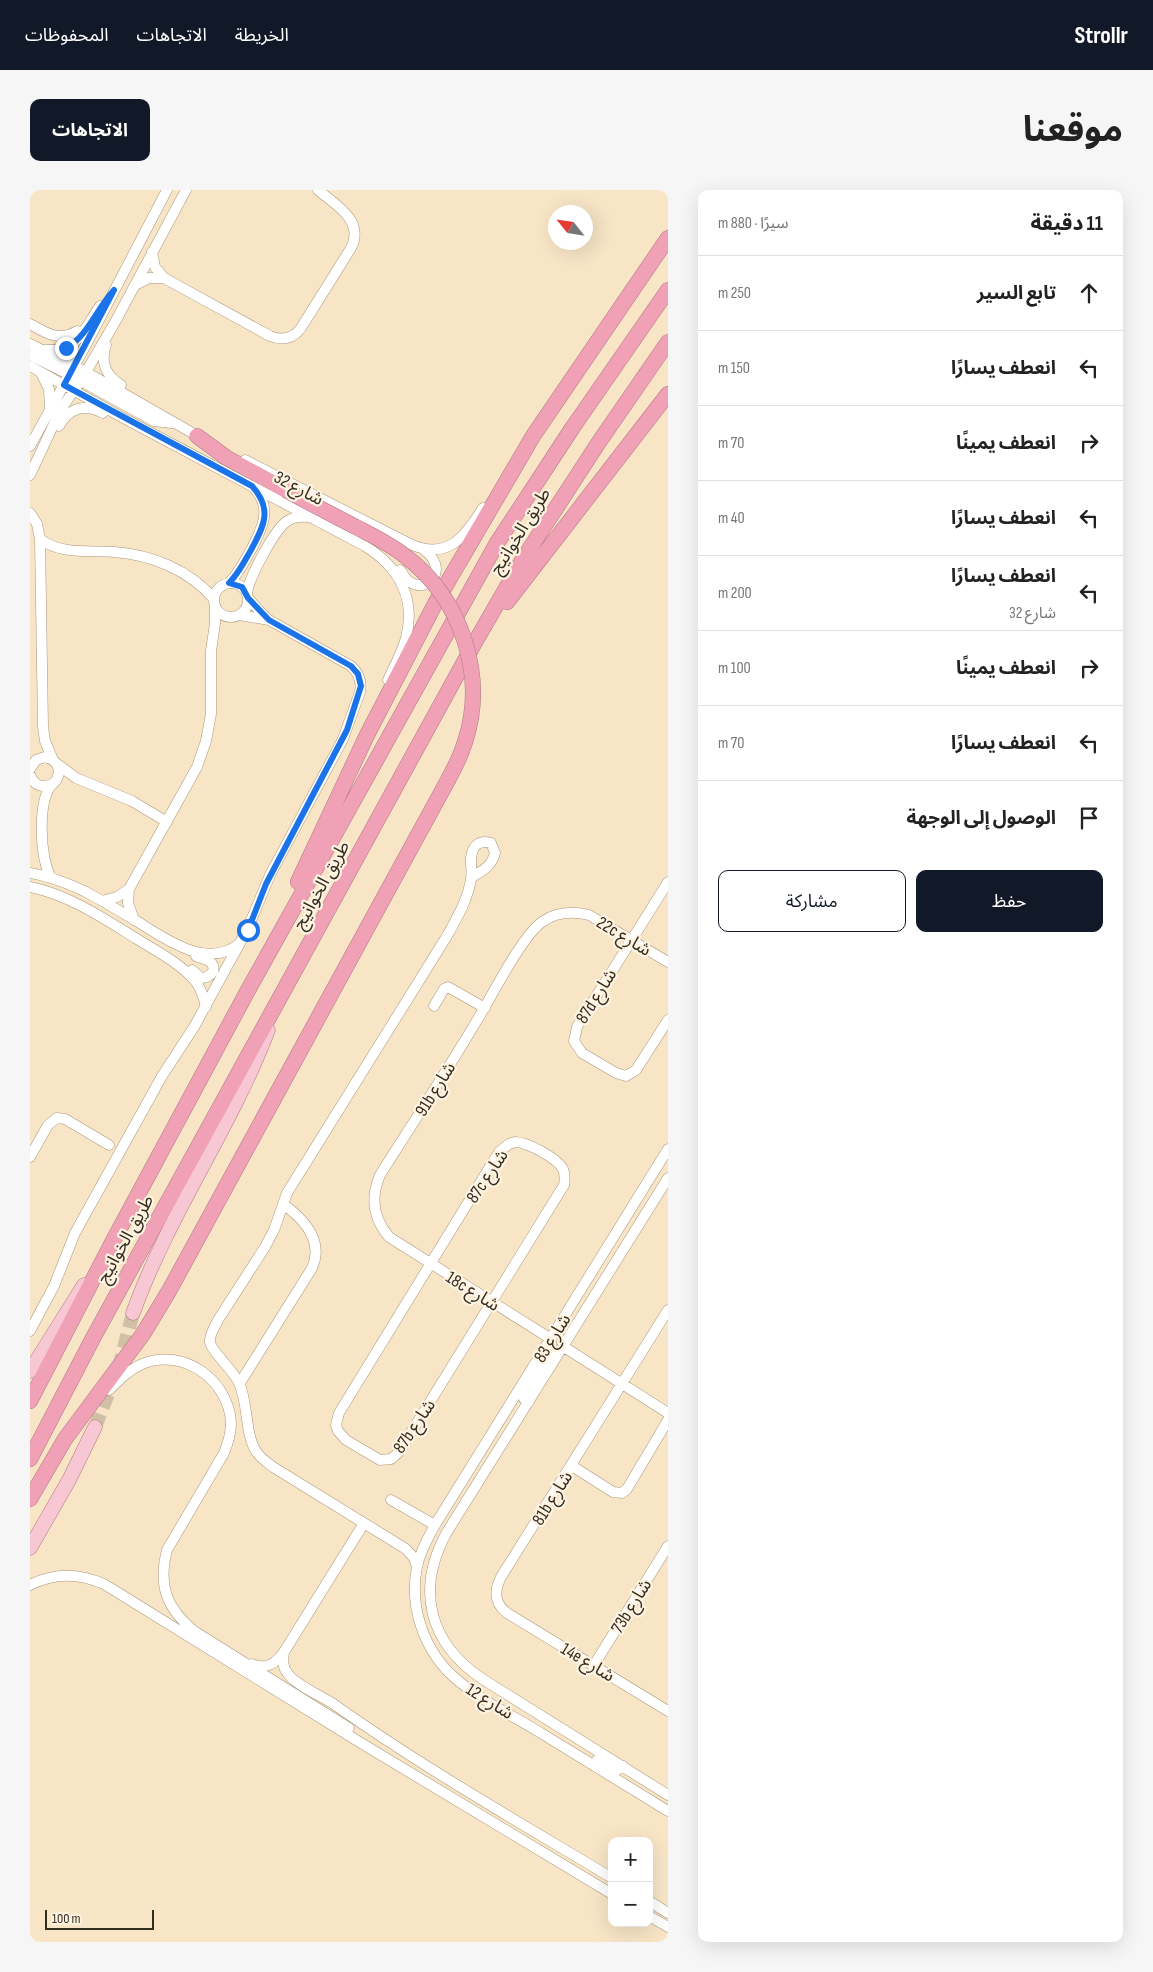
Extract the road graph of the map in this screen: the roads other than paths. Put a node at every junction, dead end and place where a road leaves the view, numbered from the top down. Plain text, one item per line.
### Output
1 (162, 190) edge
2 (167, 190) edge
3 (186, 190) edge
4 (318, 190) edge
5 (155, 214) junction
6 (668, 238) edge
7 (152, 252) junction
8 (164, 278) junction
9 (668, 284) edge
10 (134, 285) junction
11 (114, 290) junction
12 (668, 290) edge
13 (656, 305) junction
14 (30, 324) edge
15 (114, 324) junction
16 (77, 331) dead end
17 (668, 342) edge
18 (30, 344) edge
19 (46, 350) junction
20 (30, 354) edge
21 (34, 368) edge
22 (73, 370) junction
23 (86, 372) junction
24 (72, 385) junction
25 (668, 394) edge
26 (144, 405) junction
27 (50, 410) junction
28 (127, 420) junction
29 (174, 423) junction
30 (197, 436) junction
31 (534, 436) junction
32 (30, 446) edge
33 (39, 453) junction
34 (30, 476) edge
35 (252, 486) junction
36 (30, 512) edge
37 (311, 517) junction
38 (40, 539) junction
39 (63, 549) junction
40 (423, 549) junction
41 (377, 553) junction
42 (41, 564) junction
43 (192, 578) junction
44 (225, 584) junction
45 (248, 596) junction
46 (214, 602) junction
47 (235, 616) junction
48 (269, 620) junction
49 (213, 640) junction
50 (474, 644) junction
51 (367, 735) junction
52 (33, 761) edge
53 (55, 762) junction
54 (30, 769) edge
55 (31, 778) edge
56 (82, 781) junction
57 (53, 784) junction
58 (167, 822) junction
59 (30, 873) edge
60 (472, 877) dead end
61 (51, 878) junction
62 (668, 882) edge
63 (30, 887) edge
64 (130, 889) junction
65 (102, 901) junction
66 (134, 920) junction
67 (528, 936) joint
68 (632, 940) junction
69 (240, 943) junction
70 (174, 944) junction
71 (167, 956) junction
72 (668, 962) edge
73 (246, 992) junction
74 (434, 1006) dead end
75 (206, 1007) junction
76 (485, 1008) junction
77 (274, 1009) junction
78 (668, 1020) edge
79 (109, 1145) dead end
80 (668, 1149) edge
81 (30, 1157) edge
82 (668, 1178) edge
83 (283, 1204) junction
84 (113, 1241) junction
85 (396, 1243) joint
86 (431, 1265) junction
87 (492, 1303) junction
88 (42, 1309) junction
89 (668, 1310) edge
90 (132, 1313) tunnel mouth
91 (30, 1314) edge
92 (30, 1331) edge
93 (550, 1339) junction
94 (564, 1347) junction
95 (30, 1371) edge
96 (240, 1384) junction
97 (622, 1384) junction
98 (30, 1401) edge
99 (529, 1402) junction
100 (668, 1413) edge
101 (82, 1414) junction
102 (668, 1420) edge
103 (95, 1427) tunnel mouth
104 (30, 1459) edge
105 (572, 1466) junction
106 (30, 1498) edge
107 (391, 1500) dead end
108 (364, 1524) junction
109 (434, 1525) junction
110 (447, 1532) joint
111 (427, 1539) junction
112 (668, 1546) edge
113 (30, 1548) edge
114 (406, 1549) junction
115 (417, 1567) junction
116 (30, 1586) edge
117 (507, 1613) joint
118 (284, 1652) junction
119 (244, 1662) junction
120 (594, 1665) junction
121 (668, 1711) edge
122 (382, 1755) junction
123 (579, 1756) junction
124 (623, 1766) junction
125 (668, 1795) edge
126 (648, 1799) junction
127 (668, 1802) edge
128 (668, 1811) edge
129 (608, 1876) edge
130 (608, 1892) edge
131 (653, 1903) edge
132 (668, 1912) edge
133 (653, 1919) edge
134 (668, 1928) edge

1 - 5 street
2 - 5 street
3 - 7 street
4 - 8 street
5 - 11 street
6 - 31 highway
7 - 8 street
7 - 10 street
8 - 10 street
9 - 13 highway
10 - 15 street
11 - 19 street
11 - 22 street
12 - 13 highway, طريق الخوانيج
13 - 73 highway, طريق الخوانيج
14 - 16 street
15 - 23 street
15 - 26 street
17 - 50 highway, طريق الخوانيج
18 - 19 street
19 - 22 street
20 - 22 street
21 - 24 street, شارع 32
21 - 27 street
22 - 23 street
22 - 24 street
23 - 24 street
23 - 26 street, شارع 32
24 - 27 street
24 - 28 street, شارع 32
24 - 29 street
24 - 33 street
25 - 50 highway
26 - 29 street, شارع 32
27 - 32 street
28 - 33 street
28 - 35 street, شارع 32
29 - 30 street, شارع 32
30 - 40 street, شارع 32
30 - 101 highway, bridge
31 - 40 street, شارع 32
31 - 51 highway
33 - 34 street
35 - 37 street, شارع 32
35 - 44 street
36 - 38 street
37 - 41 street, شارع 32
37 - 45 street
38 - 39 street
38 - 42 street
39 - 42 street
39 - 43 street
40 - 41 street
41 - 51 street, شارع 32
42 - 53 street
43 - 44 street
43 - 46 street
44 - 45 street
44 - 46 street
45 - 47 street
45 - 48 street
46 - 47 street
46 - 49 street
47 - 48 street
47 - 49 street
48 - 69 street
49 - 58 street
50 - 77 highway, طريق الخوانيج
51 - 73 highway
52 - 53 street
52 - 54 street
53 - 56 street
53 - 57 street
55 - 57 street
56 - 57 street
56 - 58 street
57 - 61 street
58 - 64 street
59 - 61 street
60 - 83 street
61 - 65 street
62 - 68 street
63 - 71 street
64 - 65 street
64 - 66 street
65 - 66 street
66 - 70 street
67 - 68 street, 22c شارع
67 - 76 street, 91b شارع
68 - 72 street, 22c شارع
68 - 78 street, 87d شارع
69 - 70 street
69 - 75 street
70 - 71 street
71 - 75 street
73 - 84 highway, طريق الخوانيج
74 - 76 street
75 - 88 street
76 - 85 street, 91b شارع
77 - 90 main road
77 - 104 highway, طريق الخوانيج
79 - 81 street
80 - 93 street, شارع 83
82 - 94 street, شارع 83
83 - 96 street
83 - 96 street
84 - 95 main road
84 - 98 highway, طريق الخوانيج
85 - 86 street, 18c شارع
86 - 87 street, 18c شارع
86 - 87 street, 87c شارع
86 - 87 street, 87b شارع
87 - 93 street, 18c شارع
88 - 91 street
88 - 92 street
89 - 97 street, 81b شارع
93 - 99 street
93 - 109 street, شارع 83
94 - 97 street
94 - 99 street, شارع 83
96 - 108 street
97 - 100 street
97 - 105 street, 81b شارع
99 - 110 street, شارع 83
101 - 106 highway
101 - 119 street
102 - 105 street
103 - 113 main road
105 - 117 street, 81b شارع
107 - 109 street
108 - 114 street
108 - 118 street
109 - 111 street, شارع 12
110 - 124 street, شارع 12
111 - 114 street
111 - 115 street, شارع 12
112 - 120 street, 73b شارع
114 - 115 street
115 - 123 street, شارع 12
116 - 122 street
117 - 120 street, 14e شارع
118 - 119 street
118 - 129 street
119 - 122 street
120 - 121 street, 14e شارع
122 - 130 street
123 - 124 street
123 - 126 street, شارع 12
124 - 125 street, شارع 12
126 - 127 street
126 - 128 street, شارع 12
131 - 132 street
133 - 134 street

